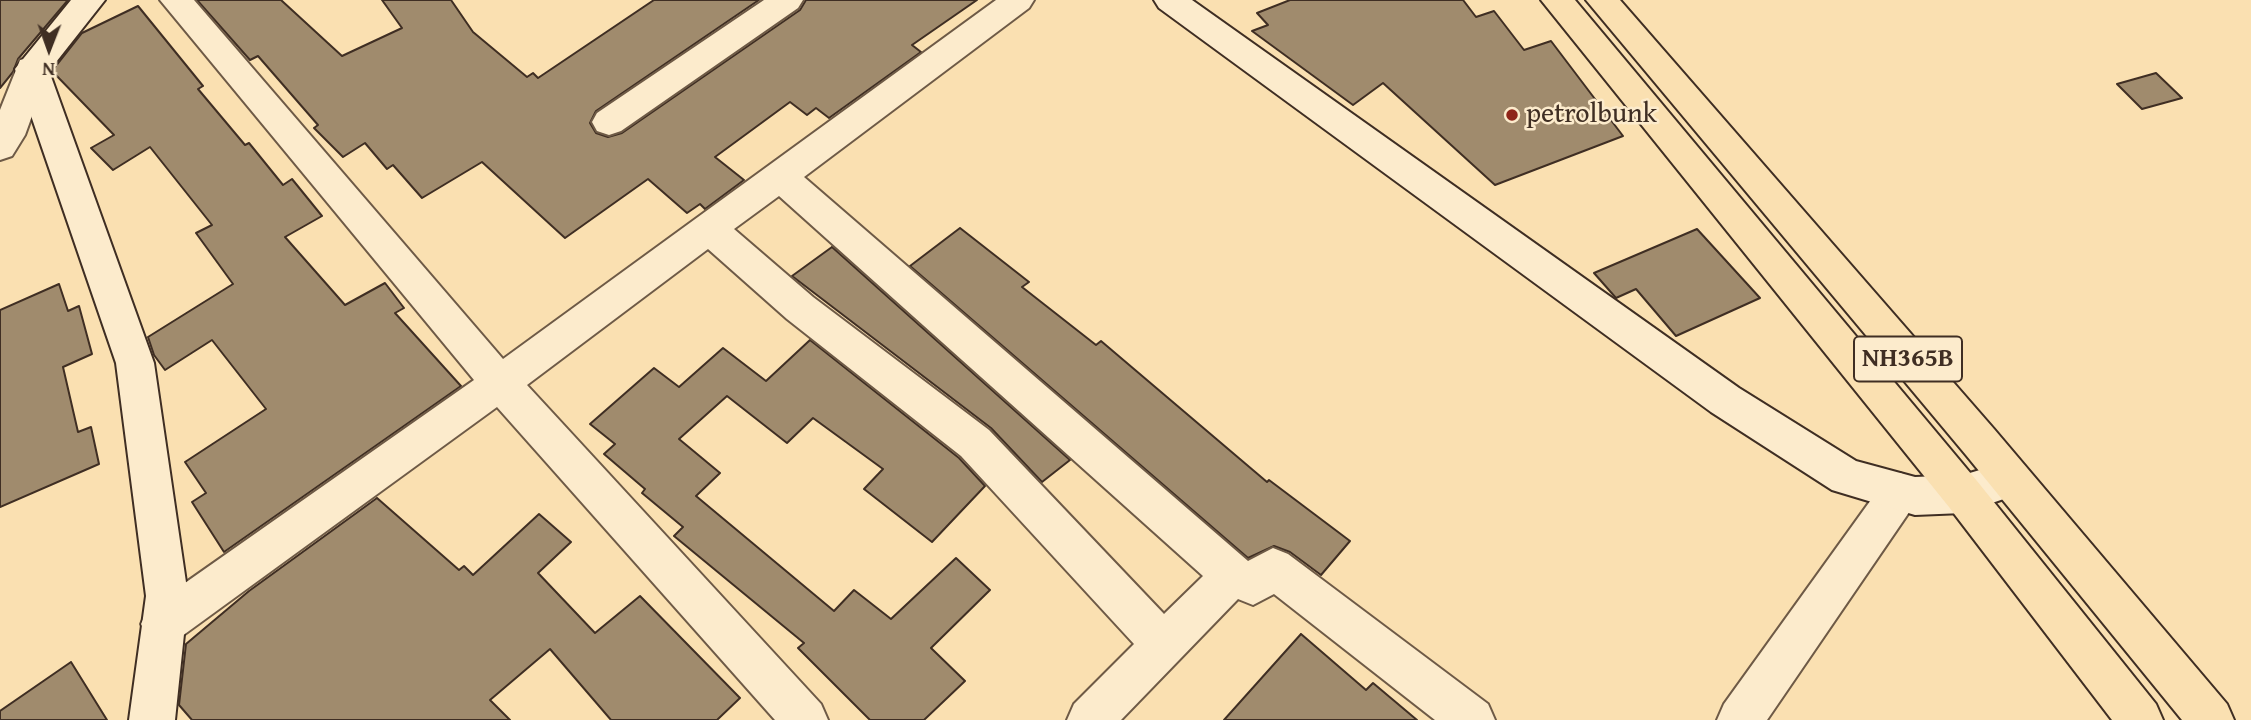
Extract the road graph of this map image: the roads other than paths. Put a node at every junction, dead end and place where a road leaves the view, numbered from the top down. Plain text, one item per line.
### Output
1 (89, 0) edge
2 (177, 0) edge
3 (786, 0) edge
4 (1018, 0) edge
5 (1170, 0) edge
6 (1557, 0) edge
7 (1602, 0) edge
8 (32, 69) junction
9 (609, 122) dead end
10 (3, 136) edge
11 (780, 176) junction
12 (709, 229) junction
13 (500, 383) junction
14 (2010, 479) junction
15 (1900, 492) junction
16 (1964, 494) junction
17 (1233, 575) junction
18 (163, 624) junction
19 (1164, 645) junction
20 (152, 720) edge
21 (805, 720) edge
22 (1090, 720) edge
23 (1472, 720) edge
24 (1740, 720) edge
25 (2140, 720) edge
26 (2211, 720) edge

1 - 8 street
2 - 13 street
3 - 9 street
4 - 11 street
5 - 15 street
6 - 16 highway
7 - 14 highway, NH365B
8 - 10 street
8 - 18 street
11 - 12 street
11 - 17 street
12 - 13 street
12 - 19 street
13 - 18 street
13 - 21 street
14 - 16 street
14 - 26 highway, NH365B
15 - 16 street
15 - 24 street
16 - 25 highway
17 - 19 street
17 - 23 street
18 - 20 street
19 - 22 street

